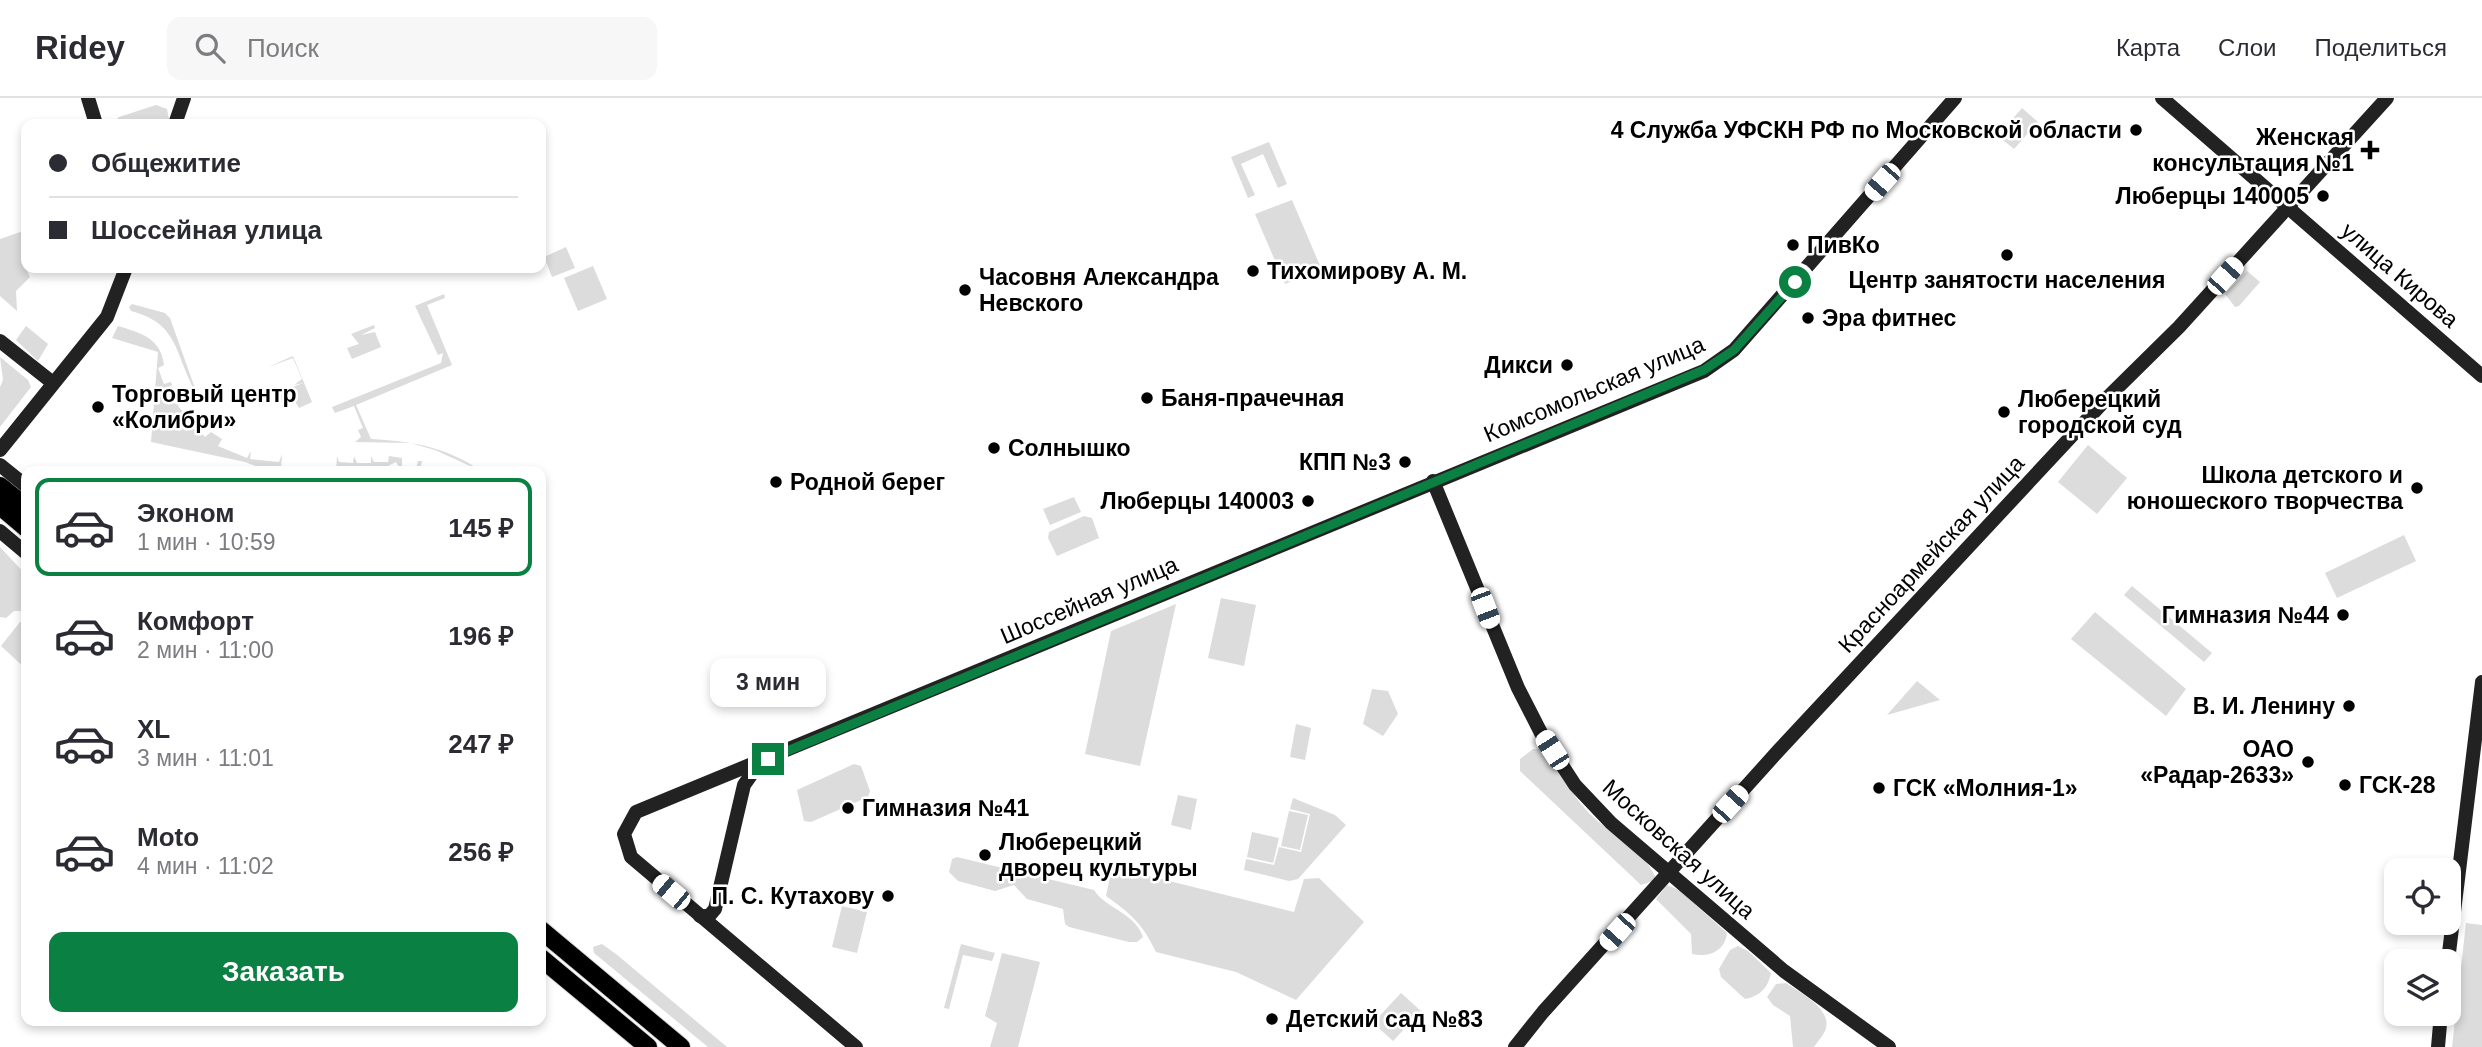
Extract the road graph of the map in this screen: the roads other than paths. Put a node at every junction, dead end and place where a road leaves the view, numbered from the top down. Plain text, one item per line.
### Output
1 (88, 98) edge
2 (184, 98) edge
3 (1955, 98) edge
4 (2162, 98) edge
5 (2387, 98) edge
6 (94, 119) edge
7 (177, 119) edge
8 (2287, 208) junction
9 (124, 273) edge
10 (0, 341) edge
11 (2482, 376) edge
12 (52, 383) junction
13 (0, 450) edge
14 (0, 465) edge
15 (1433, 481) junction
16 (21, 482) edge
17 (0, 486) edge
18 (21, 503) edge
19 (0, 506) edge
20 (21, 524) edge
21 (0, 531) edge
22 (21, 549) edge
23 (2482, 682) edge
24 (762, 761) junction
25 (712, 781) junction
26 (740, 801) junction
27 (1668, 873) junction
28 (715, 909) junction
29 (700, 916) junction
30 (717, 930) junction
31 (546, 934) edge
32 (2449, 949) edge
33 (546, 962) edge
34 (2440, 1026) edge
35 (648, 1047) edge
36 (681, 1047) edge
37 (856, 1047) edge
38 (1515, 1047) edge
39 (1889, 1047) edge
40 (2438, 1047) edge

1 - 6 street
2 - 7 street
3 - 15 street, Комсомольская улица
4 - 8 street, улица Кирова
5 - 8 street, Красноармейская улица
8 - 11 street, улица Кирова
8 - 27 street, Красноармейская улица
9 - 12 street
10 - 12 street
12 - 13 street
14 - 16 street
15 - 24 street, Шоссейная улица
15 - 27 street, Московская улица
17 - 18 highway
19 - 20 highway
21 - 22 street
23 - 32 street
24 - 25 street, Шоссейная улица
24 - 26 street
25 - 26 street
25 - 29 street, Шоссейная улица
26 - 28 street
27 - 38 street, Красноармейская улица
27 - 39 street, Московская улица
28 - 29 street
28 - 30 street
29 - 30 street, Шоссейная улица
30 - 37 street, Шоссейная улица
31 - 36 highway
33 - 35 highway
34 - 40 street

